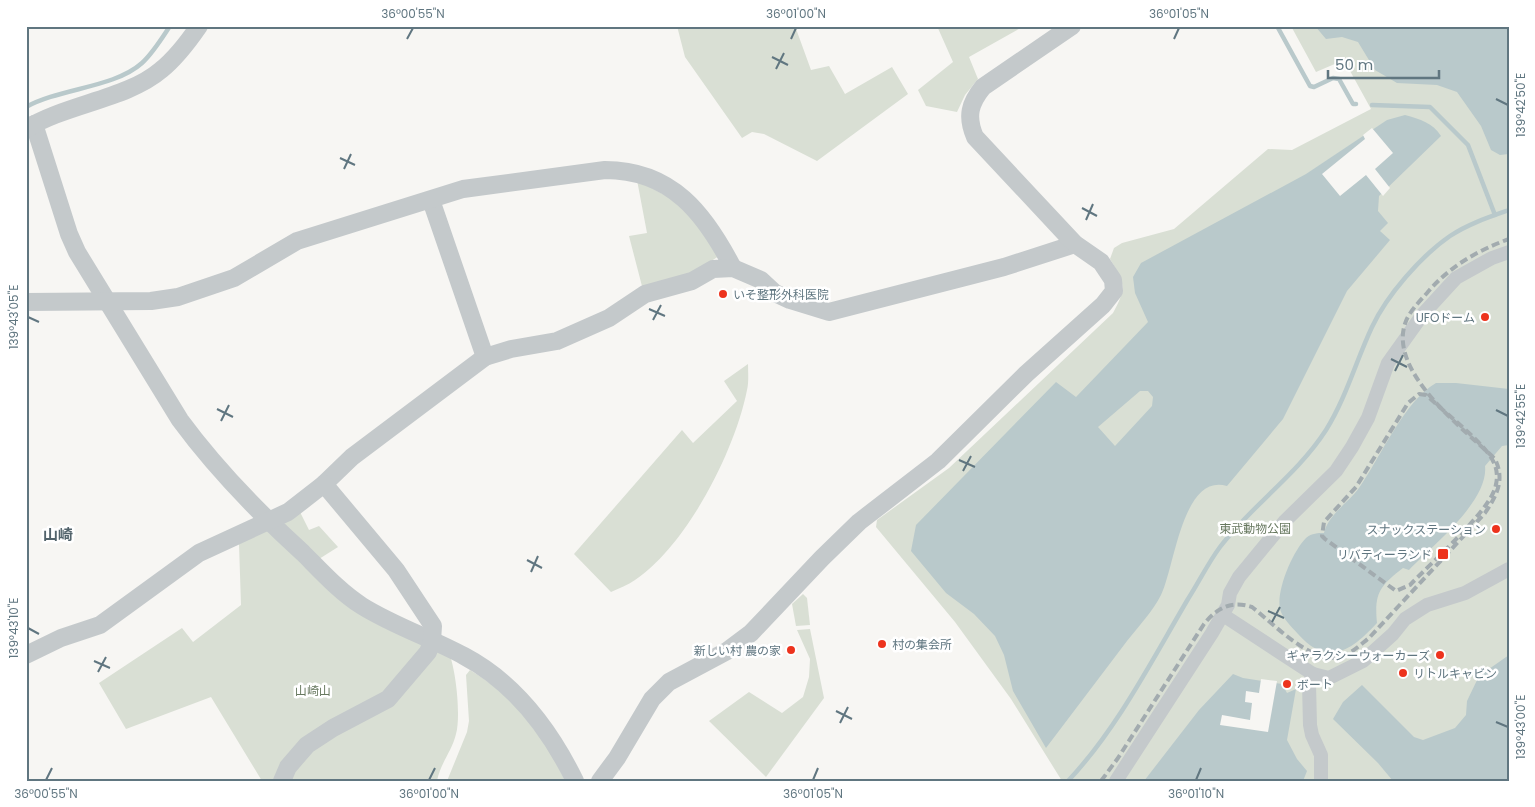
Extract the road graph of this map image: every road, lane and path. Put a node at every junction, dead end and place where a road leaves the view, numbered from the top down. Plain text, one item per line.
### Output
1 (199, 26) edge
2 (1072, 26) edge
3 (30, 127) edge
4 (431, 200) junction
5 (1075, 244) junction
6 (1509, 252) edge
7 (733, 268) junction
8 (105, 301) junction
9 (26, 302) edge
10 (485, 357) junction
11 (324, 484) junction
12 (269, 522) junction
13 (1509, 569) edge
14 (1223, 615) junction
15 (432, 641) junction
16 (26, 655) edge
17 (1313, 674) junction
18 (282, 781) edge
19 (575, 781) edge
20 (600, 781) edge
21 (1116, 781) edge
22 (1321, 781) edge

1 - 3 street
2 - 5 street
3 - 8 street
4 - 7 street
4 - 8 street
4 - 10 street
5 - 7 street
5 - 20 street
6 - 14 street
7 - 10 street
8 - 9 street
8 - 12 street
10 - 11 street
11 - 12 street
11 - 15 street
12 - 15 street
12 - 16 street
13 - 17 street
14 - 17 street
14 - 21 street
15 - 18 street
15 - 19 street
17 - 22 street

